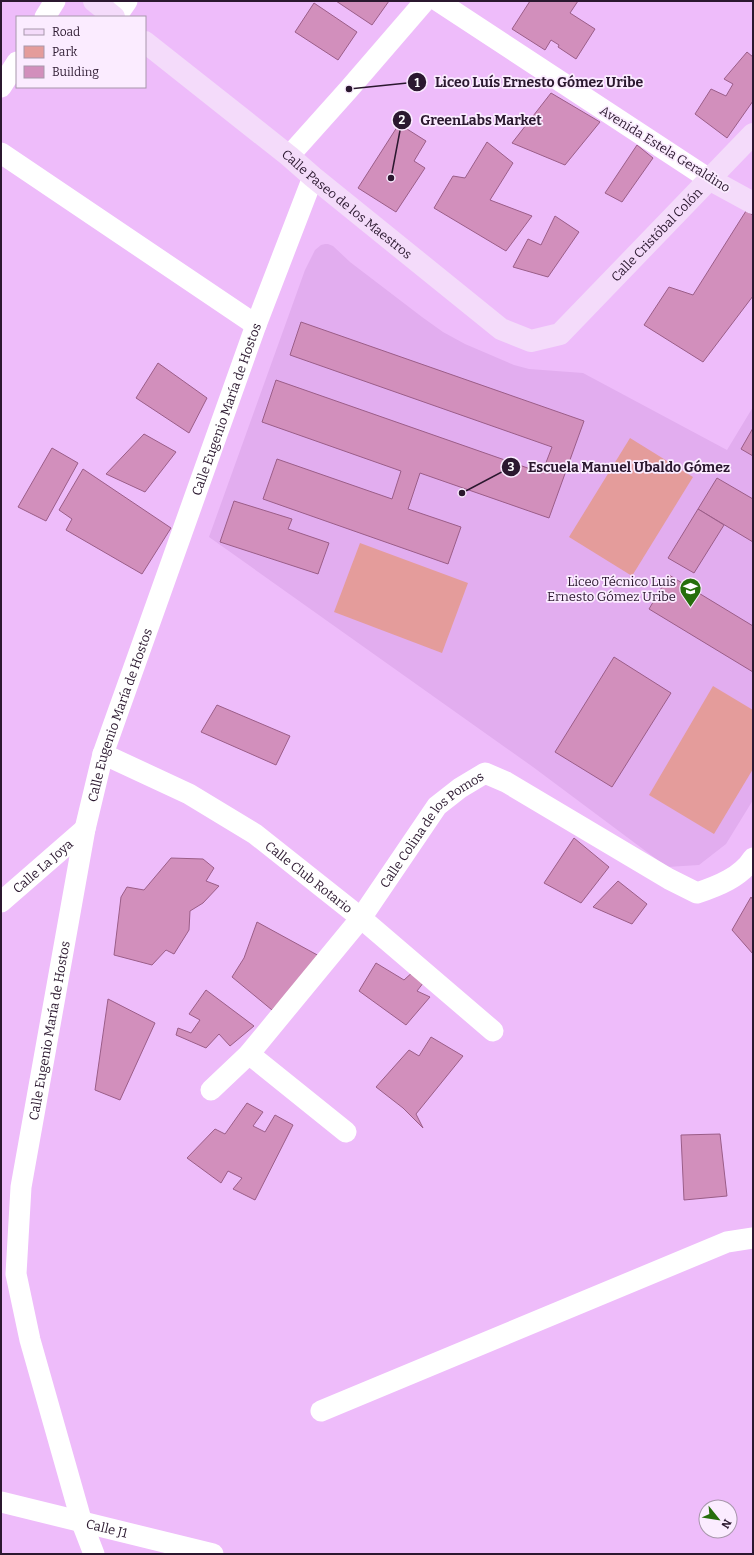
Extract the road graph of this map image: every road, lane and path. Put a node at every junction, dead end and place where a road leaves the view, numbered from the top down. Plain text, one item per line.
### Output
1 (55, 1) edge
2 (94, 1) edge
3 (127, 1) edge
4 (425, 1) edge
5 (438, 1) edge
6 (46, 16) edge
7 (114, 16) edge
8 (116, 16) edge
9 (146, 43) edge
10 (16, 64) edge
11 (1, 87) edge
12 (753, 134) edge
13 (1, 153) edge
14 (289, 156) junction
15 (313, 178) junction
16 (709, 179) junction
17 (753, 203) edge
18 (256, 325) junction
19 (560, 334) joint
20 (103, 754) junction
21 (85, 829) junction
22 (753, 858) edge
23 (1, 902) edge
24 (361, 918) junction
25 (494, 1031) dead end
26 (250, 1054) junction
27 (211, 1090) dead end
28 (346, 1132) dead end
29 (753, 1238) edge
30 (320, 1411) dead end
31 (1, 1502) edge
32 (82, 1522) junction
33 (94, 1554) edge
34 (213, 1554) edge

1 - 6 street
2 - 7 main road
3 - 8 street
4 - 14 street
5 - 16 street, Avenida Estela Geraldino
9 - 14 main road, Calle Paseo de los Maestros
10 - 11 street
12 - 16 main road, Calle Cristóbal Colón
13 - 18 street
14 - 15 main road, Calle Paseo de los Maestros
15 - 18 street, Calle Eugenio María de Hostos
15 - 19 main road, Calle Paseo de los Maestros
16 - 17 main road, Avenida Estela Geraldino
16 - 19 main road, Calle Cristóbal Colón
18 - 20 street, Calle Eugenio María de Hostos
20 - 21 street, Calle Eugenio María de Hostos
20 - 24 street, Calle Club Rotario
21 - 23 street, Calle La Joya
21 - 32 street, Calle Eugenio María de Hostos
22 - 24 street, Calle Colina de los Pomos
24 - 25 street, Calle Club Rotario
24 - 26 street, Calle Colina de los Pomos
26 - 27 street, Calle Colina de los Pomos
26 - 28 street
29 - 30 street
31 - 32 street, Calle J1
32 - 33 street, Calle Eugenio María de Hostos
32 - 34 street, Calle J1

